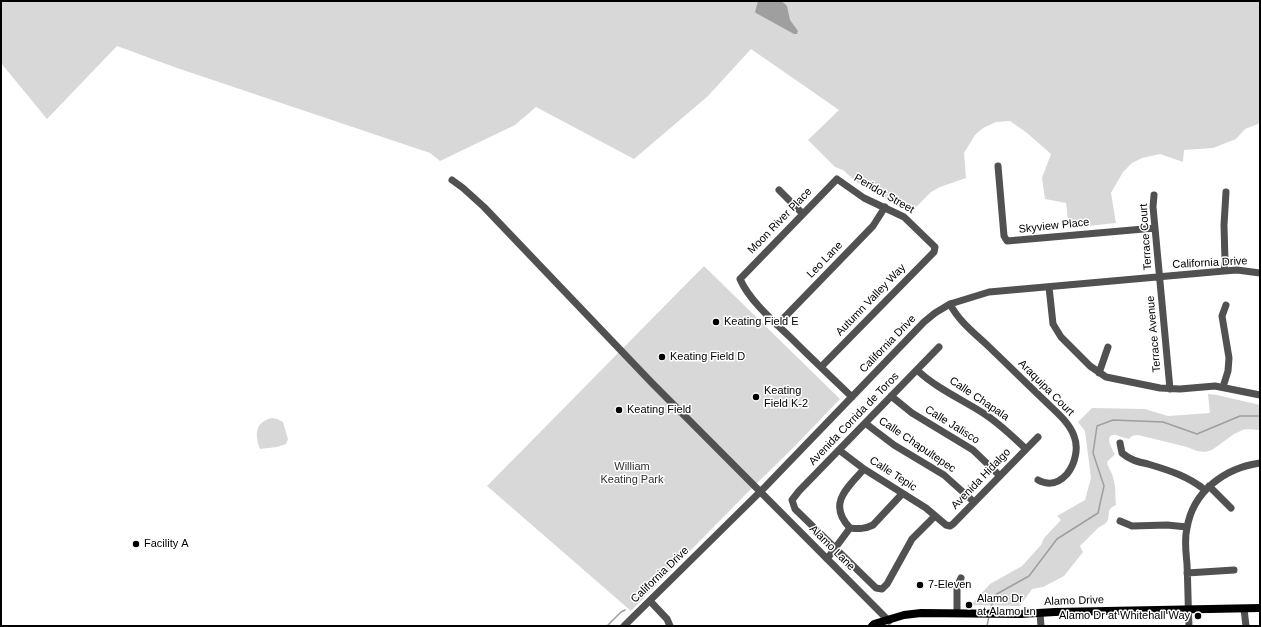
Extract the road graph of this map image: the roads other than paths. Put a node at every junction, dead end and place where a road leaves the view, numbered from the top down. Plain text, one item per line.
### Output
1 (998, 166) dead end
2 (837, 179) joint
3 (452, 180) dead end
4 (779, 190) dead end
5 (1226, 192) dead end
6 (1154, 195) dead end
7 (885, 207) junction
8 (803, 214) junction
9 (1155, 228) junction
10 (936, 247) joint
11 (1224, 271) junction
12 (1260, 273) edge
13 (1160, 277) junction
14 (1049, 288) junction
15 (950, 304) junction
16 (1226, 305) dead end
17 (777, 325) junction
18 (939, 347) dead end
19 (1108, 347) dead end
20 (821, 368) junction
21 (917, 370) junction
22 (1099, 373) junction
23 (1223, 387) junction
24 (1170, 389) junction
25 (1260, 395) edge
26 (891, 396) junction
27 (852, 397) junction
28 (865, 423) junction
29 (1038, 437) dead end
30 (1120, 443) dead end
31 (1026, 449) junction
32 (839, 450) junction
33 (1260, 463) edge
34 (864, 469) junction
35 (1000, 476) junction
36 (1038, 480) dead end
37 (1207, 488) junction
38 (760, 491) junction
39 (902, 494) junction
40 (974, 502) junction
41 (1231, 508) dead end
42 (935, 516) junction
43 (1120, 521) dead end
44 (1187, 527) junction
45 (850, 528) junction
46 (836, 548) junction
47 (827, 559) junction
48 (1234, 570) dead end
49 (1187, 573) junction
50 (961, 578) dead end
51 (650, 601) junction
52 (1260, 608) edge
53 (1189, 609) junction
54 (1244, 609) junction
55 (957, 613) junction
56 (1040, 613) junction
57 (886, 623) edge
58 (624, 626) edge
59 (670, 626) edge
60 (872, 626) edge
61 (1041, 626) edge
62 (1189, 626) edge
63 (1246, 626) edge

1 - 9 street, Skyview Place
2 - 7 street, Peridot Street
2 - 8 street, Moon River Place
3 - 38 street, Alamo Lane
4 - 8 street
5 - 11 street
6 - 9 street, Terrace Court
7 - 10 street, Peridot Street
7 - 17 street, Leo Lane
8 - 17 street, Moon River Place
9 - 13 street, Terrace Court
10 - 20 street, Autumn Valley Way
11 - 12 street, California Drive
11 - 13 street, California Drive
13 - 14 street, California Drive
13 - 24 street, Terrace Avenue
14 - 15 street, California Drive
14 - 22 street
15 - 27 street, California Drive
15 - 36 street, Araquipa Court
16 - 23 street
17 - 20 street
18 - 21 street, Avenida Corrida de Toros
19 - 22 street
20 - 27 street
21 - 26 street, Avenida Corrida de Toros
21 - 31 street, Calle Chapala
22 - 24 street
23 - 24 street
23 - 25 street
26 - 28 street, Avenida Corrida de Toros
26 - 35 street, Calle Jalisco
27 - 38 street, California Drive
28 - 32 street, Avenida Corrida de Toros
28 - 40 street, Calle Chapultepec
29 - 31 street, Avenida Hidalgo
30 - 37 street
31 - 35 street, Avenida Hidalgo
32 - 34 street, Calle Tepic
32 - 46 street, Avenida Corrida de Toros
33 - 37 street
34 - 39 street, Calle Tepic
34 - 45 street
35 - 40 street, Avenida Hidalgo
37 - 41 street
37 - 44 street
38 - 47 street, Alamo Lane
38 - 51 street, California Drive
39 - 42 street, Calle Tepic
39 - 45 street
40 - 42 street, Avenida Hidalgo
42 - 46 street
43 - 44 street
44 - 49 street
45 - 46 street
46 - 47 street
47 - 57 street, Alamo Lane
48 - 49 street
49 - 53 street
50 - 55 street
51 - 58 street, California Drive
51 - 59 street
52 - 54 main road, Alamo Drive
53 - 54 main road, Alamo Drive
53 - 56 main road, Alamo Drive
53 - 62 street
54 - 63 street
55 - 56 main road, Alamo Drive
55 - 57 main road, Alamo Drive
56 - 61 street
57 - 60 main road, Alamo Drive

